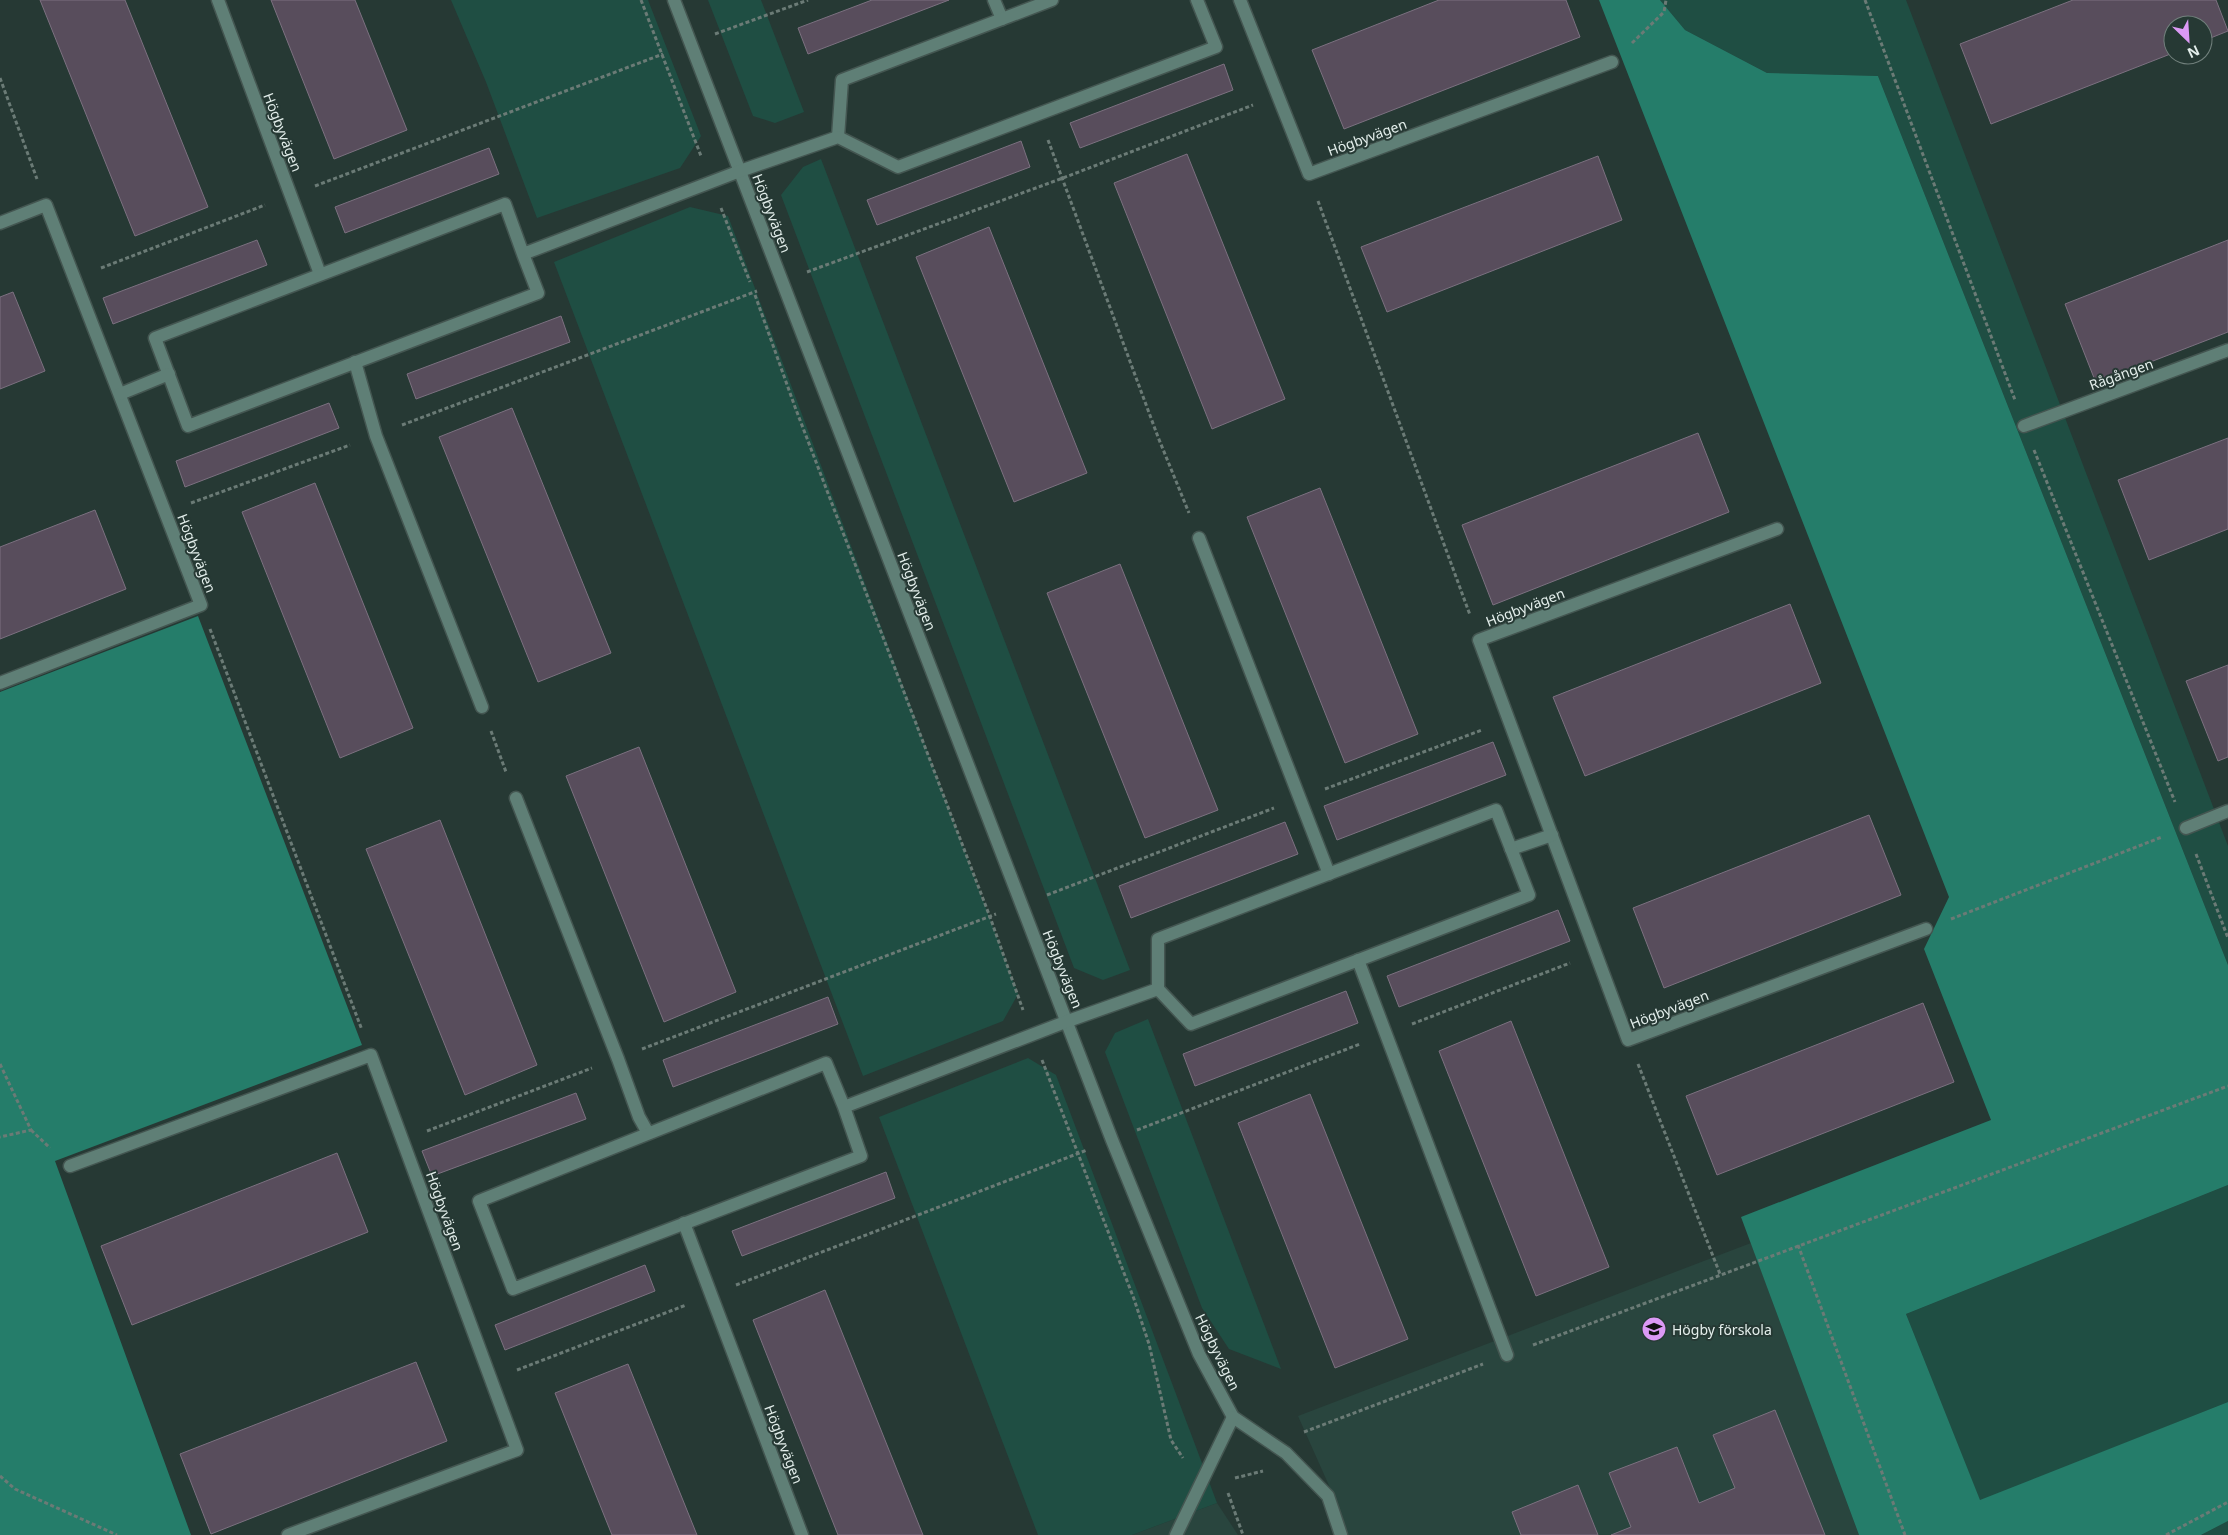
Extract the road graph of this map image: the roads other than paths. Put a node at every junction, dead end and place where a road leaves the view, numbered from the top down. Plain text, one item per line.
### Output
1 (218, 0) edge
2 (674, 0) edge
3 (994, 0) edge
4 (1052, 0) edge
5 (1197, 0) edge
6 (1240, 0) edge
7 (1002, 19) junction
8 (1612, 62) road end
9 (838, 137) junction
10 (740, 171) junction
11 (0, 223) edge
12 (524, 254) junction
13 (320, 274) junction
14 (2228, 350) edge
15 (355, 362) junction
16 (169, 374) junction
17 (120, 394) junction
18 (2024, 426) road end
19 (1777, 528) dead end
20 (1199, 538) road end
21 (0, 683) edge
22 (482, 707) road end
23 (516, 798) road end
24 (2228, 811) edge
25 (2186, 828) road end
26 (1552, 835) junction
27 (1511, 849) junction
28 (1329, 874) junction
29 (1926, 929) road end
30 (1358, 960) junction
31 (1158, 989) junction
32 (1068, 1021) junction
33 (844, 1107) junction
34 (648, 1134) junction
35 (70, 1166) dead end
36 (684, 1223) junction
37 (1507, 1355) road end
38 (1233, 1416) junction
39 (288, 1535) edge
40 (802, 1535) edge
41 (1176, 1535) edge
42 (1341, 1535) edge

1 - 13 street, Högbyvägen
2 - 10 street, Högbyvägen
3 - 7 street
4 - 7 street
5 - 9 street
6 - 8 street, Högbyvägen
7 - 9 street
9 - 10 street, Högbyvägen
10 - 12 street, Högbyvägen
10 - 32 street, Högbyvägen
11 - 17 street, Högbyvägen
12 - 13 street
12 - 15 street
13 - 16 street
14 - 18 street, Rågången
15 - 16 street
15 - 22 street
16 - 17 street
17 - 21 street, Högbyvägen
19 - 26 street, Högbyvägen
20 - 28 street
23 - 34 street
24 - 25 street
26 - 27 street
26 - 29 street, Högbyvägen
27 - 28 street
27 - 30 street
28 - 31 street
30 - 31 street
30 - 37 street
31 - 32 street, Högbyvägen
32 - 33 street, Högbyvägen
32 - 38 street, Högbyvägen
33 - 34 street
33 - 36 street
34 - 36 street
35 - 39 street, Högbyvägen
36 - 40 street, Högbyvägen
38 - 41 street
38 - 42 street

